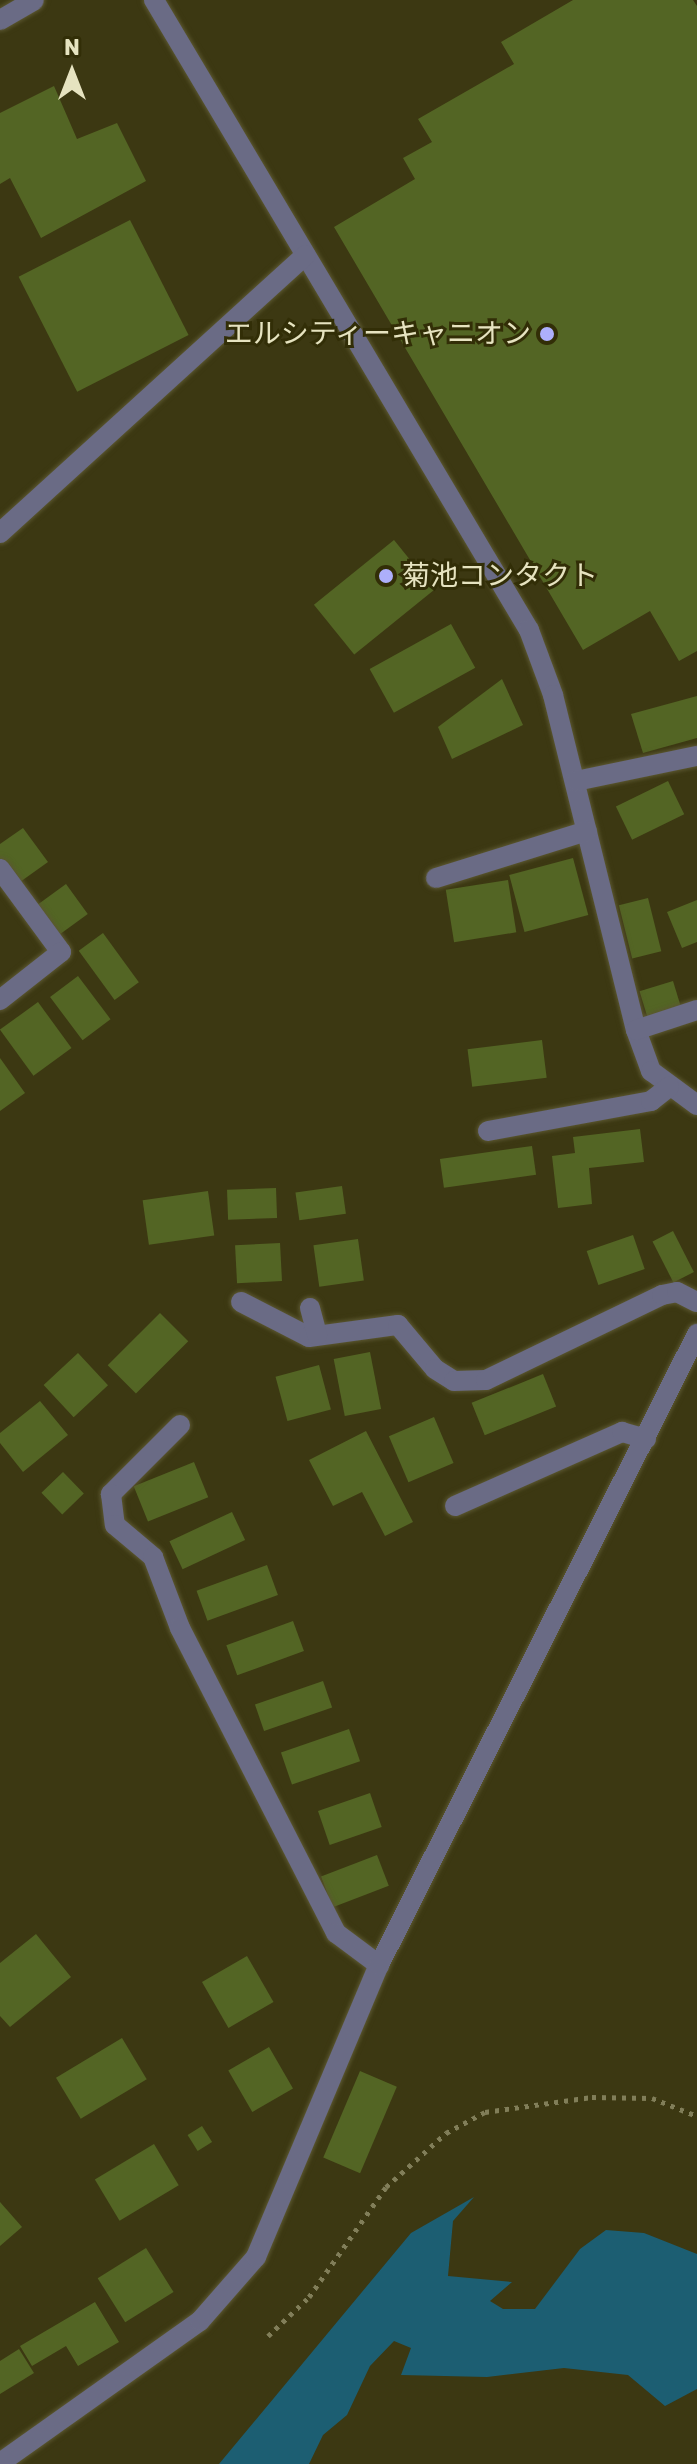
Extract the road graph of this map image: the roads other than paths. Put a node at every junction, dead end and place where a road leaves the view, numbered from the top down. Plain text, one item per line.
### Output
1 (34, 0) edge
2 (154, 0) edge
3 (0, 20) edge
4 (305, 255) junction
5 (0, 533) edge
6 (697, 756) edge
7 (576, 781) junction
8 (587, 831) junction
9 (0, 869) edge
10 (436, 878) dead end
11 (0, 1000) edge
12 (697, 1010) edge
13 (636, 1030) junction
14 (669, 1087) junction
15 (697, 1105) edge
16 (488, 1131) dead end
17 (241, 1302) dead end
18 (697, 1302) edge
19 (310, 1308) dead end
20 (697, 1334) edge
21 (317, 1335) junction
22 (180, 1425) dead end
23 (646, 1439) junction
24 (455, 1506) dead end
25 (379, 1965) junction
26 (0, 2463) edge

1 - 3 street
2 - 4 street
4 - 5 street
4 - 7 street
6 - 7 street
7 - 8 street
8 - 10 street
8 - 13 street
9 - 11 street
12 - 13 street
13 - 14 street
14 - 15 street
14 - 16 street
17 - 21 street
18 - 21 street
19 - 21 street
20 - 23 street
22 - 25 street
23 - 24 street
23 - 25 street
25 - 26 street

